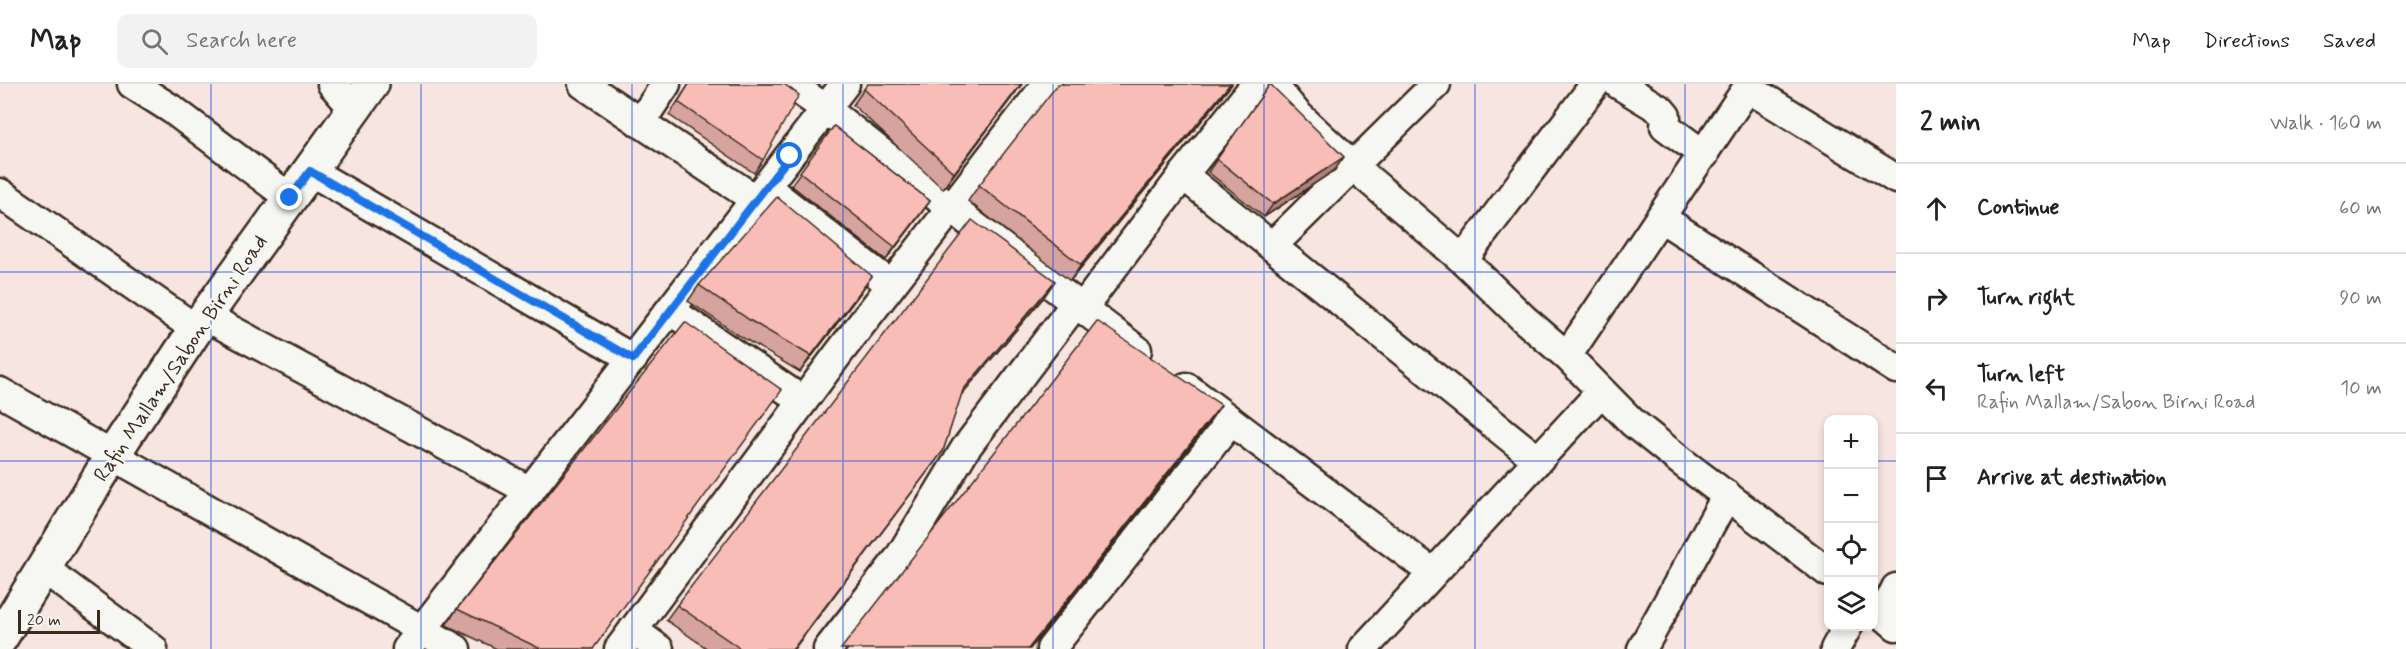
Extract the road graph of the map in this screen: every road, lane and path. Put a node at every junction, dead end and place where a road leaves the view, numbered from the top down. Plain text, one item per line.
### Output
1 (132, 84) edge
2 (332, 84) edge
3 (583, 84) edge
4 (666, 84) edge
5 (790, 84) edge
6 (845, 84) edge
7 (1047, 84) edge
8 (1256, 84) edge
9 (1272, 84) edge
10 (1436, 84) edge
11 (1595, 84) edge
12 (1618, 84) edge
13 (1749, 86) edge
14 (363, 96) edge
15 (826, 109) junction
16 (640, 123) junction
17 (1704, 155) junction
18 (1354, 167) junction
19 (310, 171) junction
20 (1183, 175) junction
21 (1896, 178) edge
22 (0, 193) edge
23 (761, 194) junction
24 (290, 198) junction
25 (951, 208) junction
26 (1661, 218) junction
27 (1272, 246) junction
28 (1463, 260) junction
29 (891, 285) junction
30 (1078, 307) junction
31 (671, 311) junction
32 (201, 322) junction
33 (1567, 356) junction
34 (633, 359) junction
35 (1896, 369) edge
36 (0, 392) edge
37 (1601, 392) junction
38 (803, 401) junction
39 (1231, 421) junction
40 (112, 456) junction
41 (1538, 460) junction
42 (530, 491) junction
43 (1727, 495) junction
44 (43, 568) junction
45 (1824, 569) edge
46 (1433, 573) junction
47 (1896, 588) edge
48 (1884, 616) edge
49 (1846, 631) edge
50 (0, 639) edge
51 (414, 639) edge
52 (626, 640) edge
53 (153, 649) edge
54 (456, 649) edge
55 (659, 649) edge
56 (828, 649) edge
57 (1051, 649) edge
58 (1363, 649) edge
59 (1642, 649) edge
60 (1835, 649) edge

1 - 24 street
2 - 14 street
3 - 16 street
4 - 16 street
5 - 15 street
6 - 15 street
7 - 25 street
8 - 20 street
9 - 18 street
10 - 18 street
11 - 28 street
12 - 17 street
13 - 17 street
13 - 21 street
14 - 19 street, Rafin Mallam/Sabon Birni Road
15 - 23 street
15 - 25 street
16 - 23 street
17 - 26 street
18 - 27 street
18 - 28 street
19 - 24 street, Rafin Mallam/Sabon Birni Road
19 - 34 street
20 - 27 street
20 - 30 street
22 - 32 street
23 - 29 street
23 - 31 street
24 - 32 street, Rafin Mallam/Sabon Birni Road
25 - 29 street
25 - 30 street
26 - 33 street
26 - 35 street
27 - 41 street
28 - 33 street
29 - 38 street
30 - 39 street
30 - 56 street
31 - 34 street
31 - 38 street
32 - 40 street, Rafin Mallam/Sabon Birni Road
32 - 42 street
33 - 37 street
34 - 42 street
36 - 40 street
37 - 41 street
37 - 43 street
38 - 52 street
39 - 46 street
39 - 57 street
40 - 44 street, Rafin Mallam/Sabon Birni Road
40 - 51 street
41 - 46 street
42 - 51 street
43 - 45 street
43 - 59 street
44 - 50 street, Rafin Mallam/Sabon Birni Road
44 - 53 street
46 - 58 street
47 - 48 street
49 - 60 street
51 - 54 street
52 - 55 street

